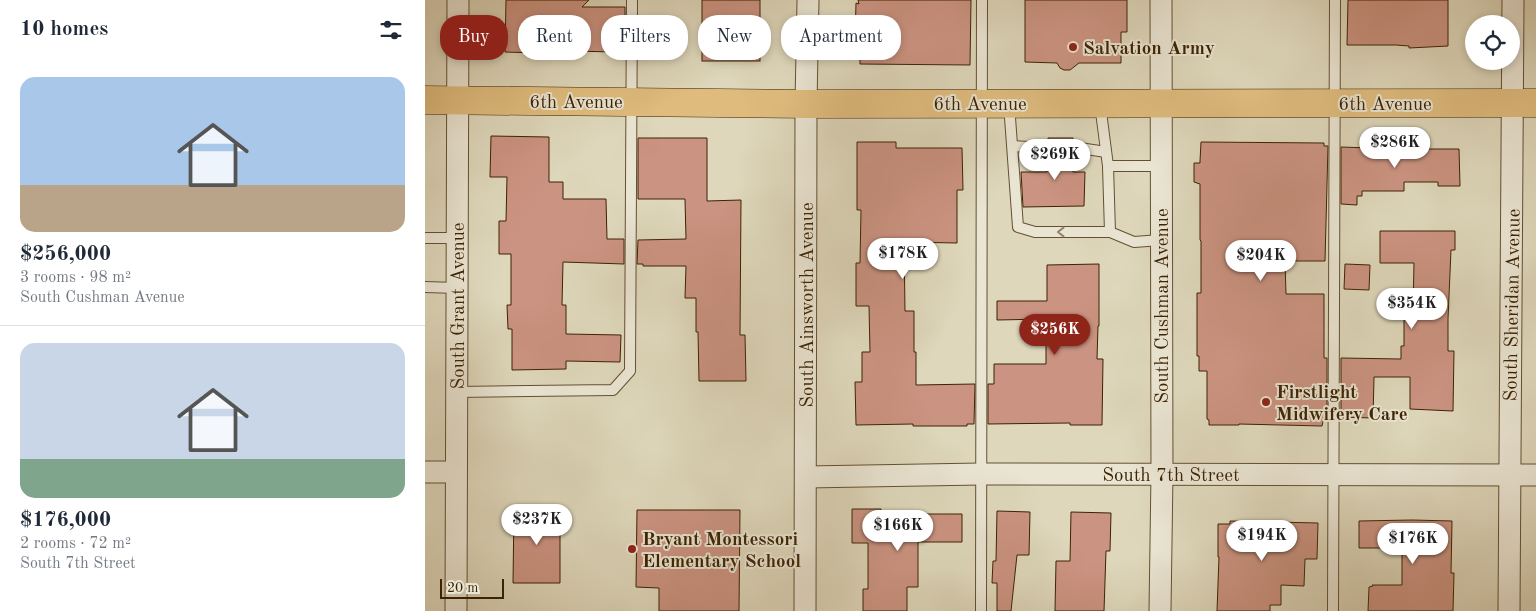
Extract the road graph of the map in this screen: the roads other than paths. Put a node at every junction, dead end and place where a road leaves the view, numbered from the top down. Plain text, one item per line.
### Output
1 (458, 0) edge
2 (632, 0) edge
3 (808, 0) edge
4 (982, 0) edge
5 (1161, 0) edge
6 (1335, 0) edge
7 (1513, 0) edge
8 (425, 100) edge
9 (458, 100) junction
10 (630, 101) junction
11 (982, 103) junction
12 (1009, 103) junction
13 (1100, 103) junction
14 (1161, 103) junction
15 (1334, 103) junction
16 (1525, 103) edge
17 (806, 104) junction
18 (1013, 146) junction
19 (1073, 147) dead end
20 (1047, 148) dead end
21 (1106, 152) junction
22 (1108, 166) junction
23 (1161, 166) junction
24 (1110, 232) junction
25 (425, 238) edge
26 (457, 238) junction
27 (1161, 240) junction
28 (425, 287) edge
29 (457, 288) junction
30 (457, 392) junction
31 (425, 472) edge
32 (457, 472) junction
33 (981, 474) junction
34 (1162, 474) junction
35 (1333, 475) junction
36 (1509, 475) junction
37 (1536, 475) edge
38 (806, 476) junction
39 (456, 611) edge
40 (805, 611) edge
41 (981, 611) edge
42 (1160, 611) edge
43 (1333, 611) edge
44 (1509, 611) edge

1 - 9 street, South Grant Avenue
2 - 10 lane
3 - 17 street, South Ainsworth Avenue
4 - 11 lane
5 - 14 street, South Cushman Avenue
6 - 15 lane
7 - 16 street, South Sheridan Avenue
8 - 9 main road, 6th Avenue
9 - 10 main road, 6th Avenue
9 - 26 street, South Grant Avenue
10 - 17 main road, 6th Avenue
10 - 30 lane
11 - 12 main road, 6th Avenue
11 - 17 main road, 6th Avenue
11 - 33 lane
12 - 13 main road, 6th Avenue
12 - 18 lane
13 - 14 main road, 6th Avenue
13 - 21 lane
14 - 15 main road, 6th Avenue
14 - 23 street, South Cushman Avenue
15 - 16 main road, 6th Avenue
15 - 35 lane
16 - 36 street, South Sheridan Avenue
17 - 38 street, South Ainsworth Avenue
18 - 20 lane
24 -> 18 lane
19 - 21 lane
21 - 22 lane
22 - 23 lane
22 - 24 lane
23 - 27 street, South Cushman Avenue
24 - 27 lane
25 - 26 lane
26 - 29 street, South Grant Avenue
27 - 34 street, South Cushman Avenue
28 - 29 lane
29 - 30 street, South Grant Avenue
30 - 32 street, South Grant Avenue
31 - 32 street
32 - 39 street, South Grant Avenue
33 - 34 street, South 7th Street
33 - 38 street, South 7th Street
33 - 41 lane
34 - 35 street, South 7th Street
34 - 42 street, South Cushman Avenue
35 - 36 street, South 7th Street
35 - 43 lane
36 - 37 street, South 7th Street
36 - 44 street, South Sheridan Avenue
38 - 40 street, South Ainsworth Avenue

